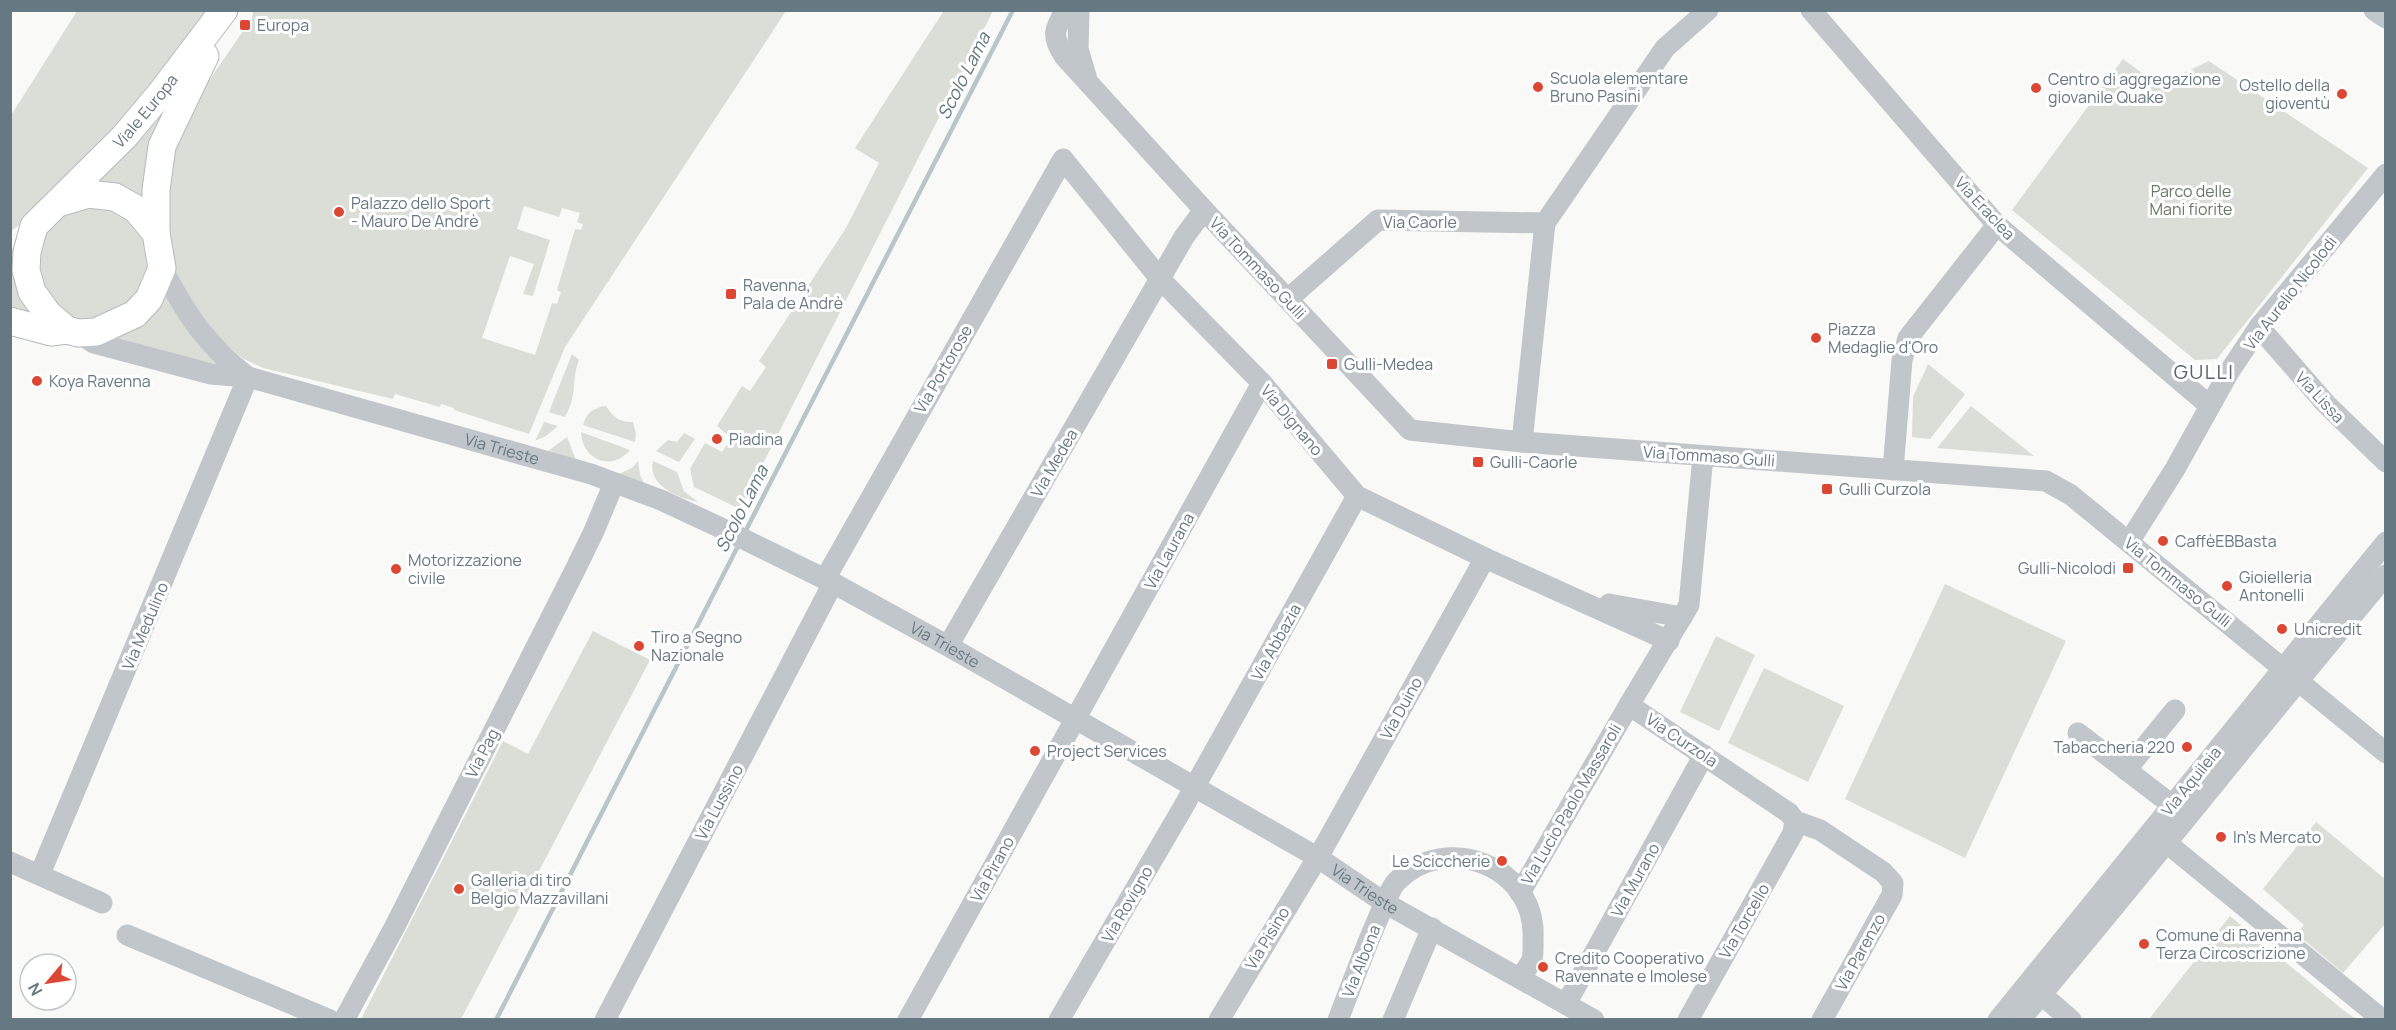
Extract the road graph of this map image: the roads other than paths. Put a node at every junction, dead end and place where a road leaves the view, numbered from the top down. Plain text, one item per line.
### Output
1 (225, 10) edge
2 (1066, 10) edge
3 (1078, 10) edge
4 (1708, 10) edge
5 (1811, 10) edge
6 (2374, 10) edge
7 (2385, 18) edge
8 (1089, 82) junction
9 (1063, 159) joint
10 (2385, 174) edge
11 (58, 203) junction
12 (1204, 210) junction
13 (1545, 223) junction
14 (1997, 225) junction
15 (34, 226) junction
16 (1220, 227) junction
17 (156, 234) junction
18 (10, 241) edge
19 (162, 268) junction
20 (1164, 274) junction
21 (1288, 299) junction
22 (10, 321) edge
23 (2259, 327) junction
24 (72, 332) junction
25 (248, 376) junction
26 (1262, 383) junction
27 (2210, 406) junction
28 (1522, 442) junction
29 (1703, 456) junction
30 (2385, 462) edge
31 (1893, 470) junction
32 (614, 483) junction
33 (1357, 496) junction
34 (2129, 542) junction
35 (2385, 543) edge
36 (1485, 558) junction
37 (2385, 575) edge
38 (829, 581) junction
39 (1582, 600) junction
40 (1682, 617) junction
41 (1669, 641) junction
42 (948, 646) junction
43 (2290, 674) junction
44 (1626, 710) junction
45 (2175, 710) dead end
46 (1076, 719) junction
47 (2078, 733) dead end
48 (2385, 753) edge
49 (1704, 755) junction
50 (2126, 770) junction
51 (1194, 788) junction
52 (2172, 805) junction
53 (1795, 821) junction
54 (2160, 837) junction
55 (1317, 857) junction
56 (10, 862) edge
57 (40, 874) junction
58 (1893, 883) joint
59 (1520, 893) junction
60 (102, 903) dead end
61 (1385, 903) junction
62 (1432, 928) junction
63 (127, 935) dead end
64 (1521, 977) junction
65 (2041, 994) junction
66 (1566, 1004) junction
67 (1587, 1018) edge
68 (330, 1020) edge
69 (344, 1020) edge
70 (605, 1020) edge
71 (908, 1020) edge
72 (1059, 1020) edge
73 (1218, 1020) edge
74 (1338, 1020) edge
75 (1393, 1020) edge
76 (1688, 1020) edge
77 (1822, 1020) edge
78 (1998, 1020) edge
79 (2020, 1020) edge
80 (2071, 1020) edge
81 (2383, 1020) edge

1 - 11 main road, Viale Europa
1 - 17 main road, Viale Europa
2 - 8 street, Via Tommaso Gulli
3 - 8 street, Via Tommaso Gulli
4 - 13 street
5 - 14 street, Via Eraclea
6 - 7 street
8 - 12 street, Via Tommaso Gulli
9 - 20 street, Via Dignano
9 - 38 street, Via Portorose
10 - 23 street, Via Aurelio Nicolodi
11 - 15 main road
11 - 17 main road
12 - 16 street, Via Tommaso Gulli
12 - 20 street, Via Medea
13 - 21 street, Via Caorle
13 - 28 street
14 - 27 street, Via Eraclea
14 - 31 street
15 - 18 main road
15 - 24 main road
16 - 20 street, Via Medea
16 - 21 street, Via Tommaso Gulli
17 - 19 main road
19 - 24 main road
19 - 25 street, Via Trieste
20 - 26 street, Via Dignano
20 - 42 street, Via Medea
21 - 28 street, Via Tommaso Gulli
22 - 24 main road, Via Trieste
23 - 27 street, Via Aurelio Nicolodi
23 - 30 street, Via Lissa
24 - 25 street, Via Trieste
25 - 32 street, Via Trieste
25 - 57 street, Via Medulino
26 - 33 street, Via Dignano
26 - 46 street, Via Laurana
27 - 34 street, Via Aurelio Nicolodi
28 - 29 street, Via Tommaso Gulli
29 - 31 street, Via Tommaso Gulli
29 - 40 street, Via Curzola
31 - 34 street, Via Tommaso Gulli
32 - 38 street, Via Trieste
32 - 69 street, Via Pag
33 - 36 street, Via Dignano
33 - 51 street, Via Abbazia
34 - 43 street, Via Tommaso Gulli
35 - 43 street, Via Aquileia
36 - 39 street, Via Dignano
36 - 55 street, Via Duino
37 - 43 street, Via Aquileia
38 - 42 street, Via Trieste
38 - 70 street, Via Lussino
39 - 40 street, Via Dignano
39 - 41 street, Via Dignano
40 - 41 street, Via Curzola
41 - 44 street, Via Curzola
42 - 46 street, Via Trieste
43 - 48 street, Via Tommaso Gulli
43 - 52 street, Via Aquileia
43 - 54 street, Via Aquileia
44 - 49 street, Via Curzola
44 - 59 street, Via Lucio Paolo Massaroli
45 - 50 street
46 - 51 street, Via Trieste
46 - 71 street, Via Pirano
47 - 50 street
49 - 53 street, Via Curzola
49 - 66 street, Via Murano
50 - 52 street
51 - 55 street, Via Trieste
51 - 72 street, Via Rovigno
52 - 54 street, Via Aquileia
53 - 58 street, Via Curzola
53 - 76 street, Via Torcello
54 - 65 street, Via Aquileia
54 - 78 street, Via Aquileia
54 - 81 street
55 - 61 street, Via Trieste
55 - 73 street, Via Pisino
56 - 57 street
57 - 60 street
58 - 77 street, Via Parenzo
59 - 61 street, Via Albona
59 - 64 street
61 - 62 street, Via Trieste
61 - 74 street, Via Albona
62 - 64 street, Via Trieste
62 - 75 street
63 - 68 street
64 - 66 street, Via Trieste
65 - 79 street, Via Aquileia
65 - 80 street
66 - 67 street, Via Trieste

